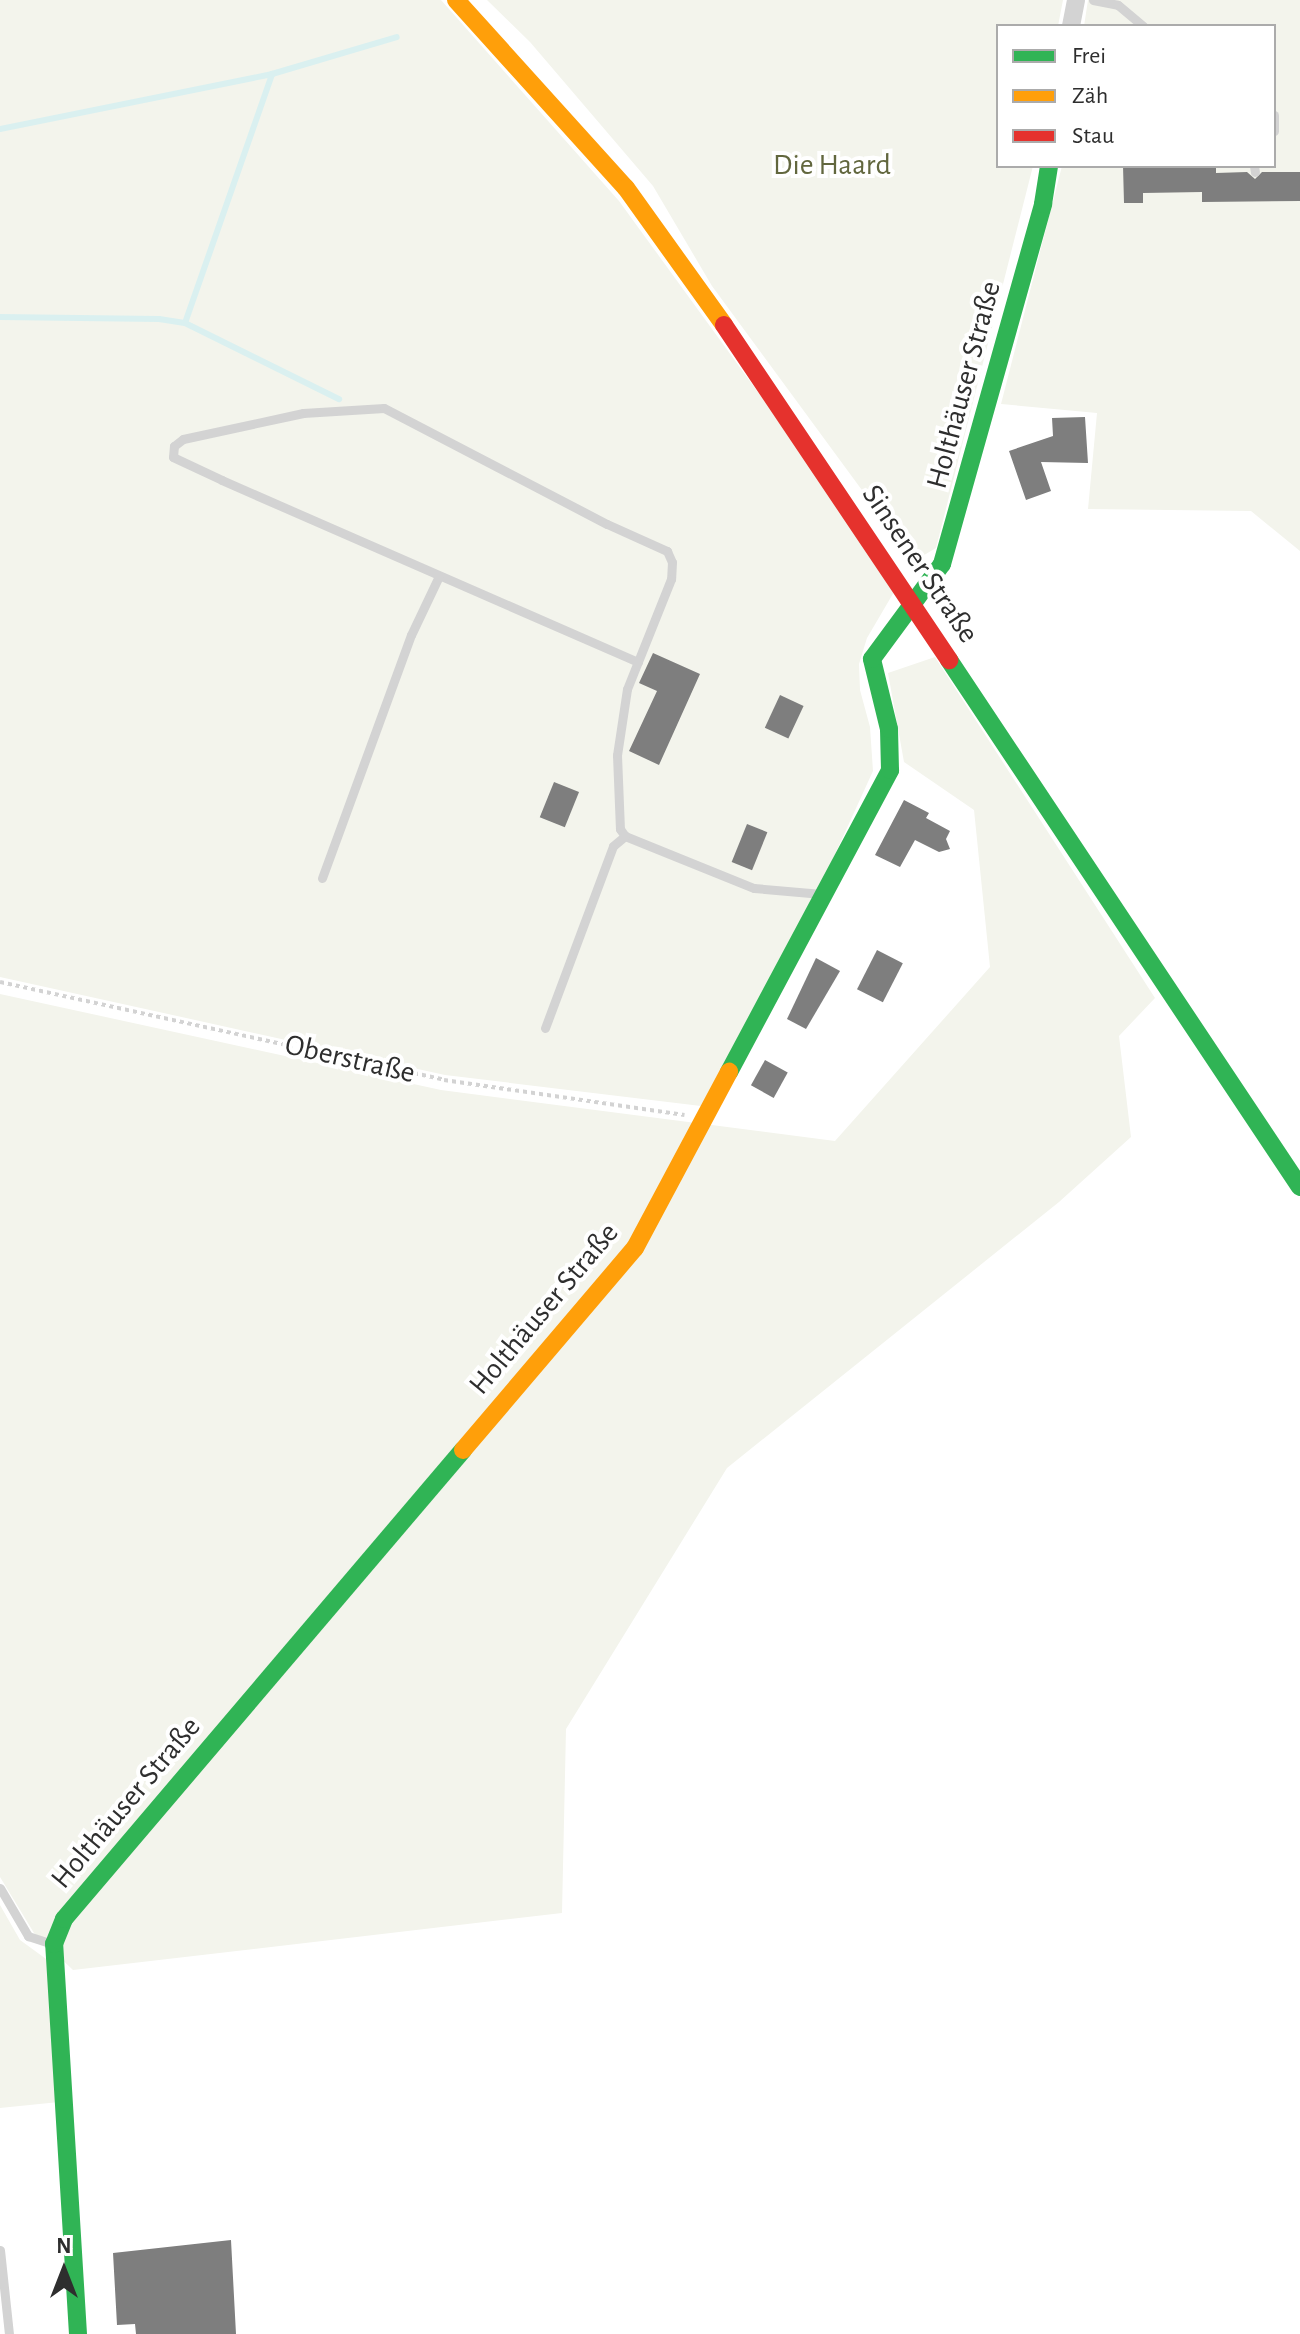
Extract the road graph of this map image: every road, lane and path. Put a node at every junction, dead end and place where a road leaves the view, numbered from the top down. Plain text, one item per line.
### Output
1 (456, 0) edge
2 (1076, 0) edge
3 (1093, 0) edge
4 (1071, 24) edge
5 (1141, 24) edge
6 (1049, 168) edge
7 (439, 576) junction
8 (914, 603) junction
9 (638, 662) junction
10 (625, 836) junction
11 (322, 878) dead end
12 (825, 895) junction
13 (0, 982) edge
14 (545, 1028) dead end
15 (704, 1117) junction
16 (1300, 1187) edge
17 (0, 1888) edge
18 (54, 1944) junction
19 (0, 2250) edge
20 (9, 2334) edge
21 (78, 2334) edge

1 - 8 street, Sinsener Straße
2 - 4 street
3 - 5 lane
6 - 8 street, Holthäuser Straße
7 - 9 lane
7 - 9 lane
7 - 11 lane
8 - 12 street, Holthäuser Straße
8 - 16 street, Sinsener Straße
9 - 10 lane
10 - 12 lane
10 - 14 lane
12 - 15 street, Holthäuser Straße
13 - 15 path, Oberstraße
15 - 18 street, Holthäuser Straße
17 - 18 lane
18 - 21 street
19 - 20 lane

